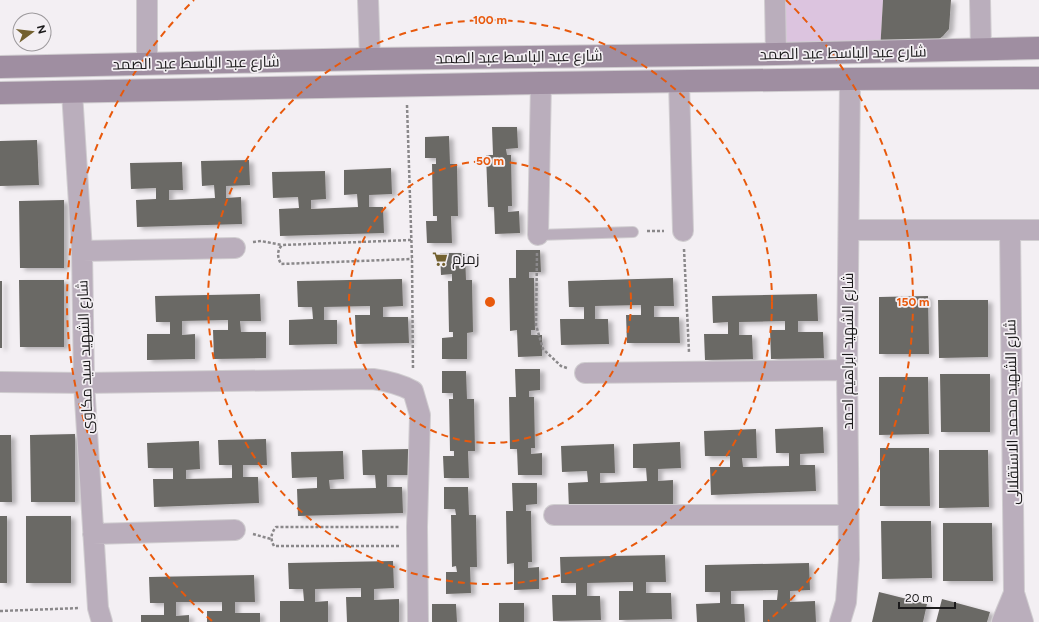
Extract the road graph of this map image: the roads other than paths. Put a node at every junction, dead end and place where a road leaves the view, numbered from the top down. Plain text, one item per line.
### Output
1 (147, 0) edge
2 (368, 0) edge
3 (775, 0) edge
4 (980, 0) edge
5 (1039, 48) edge
6 (981, 50) junction
7 (776, 54) junction
8 (370, 58) junction
9 (147, 64) junction
10 (0, 67) edge
11 (1039, 78) edge
12 (850, 79) junction
13 (679, 82) junction
14 (541, 83) junction
15 (72, 92) junction
16 (0, 93) edge
17 (849, 230) junction
18 (1010, 230) junction
19 (1039, 230) edge
20 (683, 231) road end
21 (633, 232) road end
22 (538, 235) joint
23 (235, 248) road end
24 (82, 251) junction
25 (847, 370) junction
26 (585, 373) road end
27 (0, 382) edge
28 (84, 383) junction
29 (554, 515) dead end
30 (848, 515) junction
31 (235, 530) dead end
32 (93, 534) junction
33 (1014, 593) junction
34 (100, 615) edge
35 (418, 622) edge
36 (840, 622) edge
37 (1002, 622) edge
38 (1023, 622) edge

1 - 9 street
2 - 8 street
3 - 7 street
4 - 6 street
5 - 6 street, شارع عبد الباسط عبد الصمد
6 - 7 street, شارع عبد الباسط عبد الصمد
7 - 8 street, شارع عبد الباسط عبد الصمد
8 - 9 street, شارع عبد الباسط عبد الصمد
9 - 10 street, شارع عبد الباسط عبد الصمد
11 - 12 street, شارع عبد الباسط عبد الصمد
12 - 13 street, شارع عبد الباسط عبد الصمد
12 - 17 street, شارع الشهيد ابراهيم احمد
13 - 14 street, شارع عبد الباسط عبد الصمد
13 - 20 street
14 - 15 street, شارع عبد الباسط عبد الصمد
14 - 22 street
15 - 16 street, شارع عبد الباسط عبد الصمد
15 - 24 street, شارع الشهيد سيد مكاوى
17 - 18 street
17 - 25 street, شارع الشهيد ابراهيم احمد
18 - 19 street
18 - 33 street, شارع الشهيد محمد الاستقلالى
21 - 22 lane
23 - 24 street
24 - 28 street, شارع الشهيد سيد مكاوى
25 - 26 street
25 - 30 street, شارع الشهيد ابراهيم احمد
27 - 28 street
28 - 32 street, شارع الشهيد سيد مكاوى
28 - 35 street
29 - 30 street
30 - 36 street, شارع الشهيد ابراهيم احمد
31 - 32 street
32 - 34 street, شارع الشهيد سيد مكاوى
33 - 37 street, شارع الشهيد محمد الاستقلالى
33 - 38 street, شارع الشهيد محمد الاستقلالى

